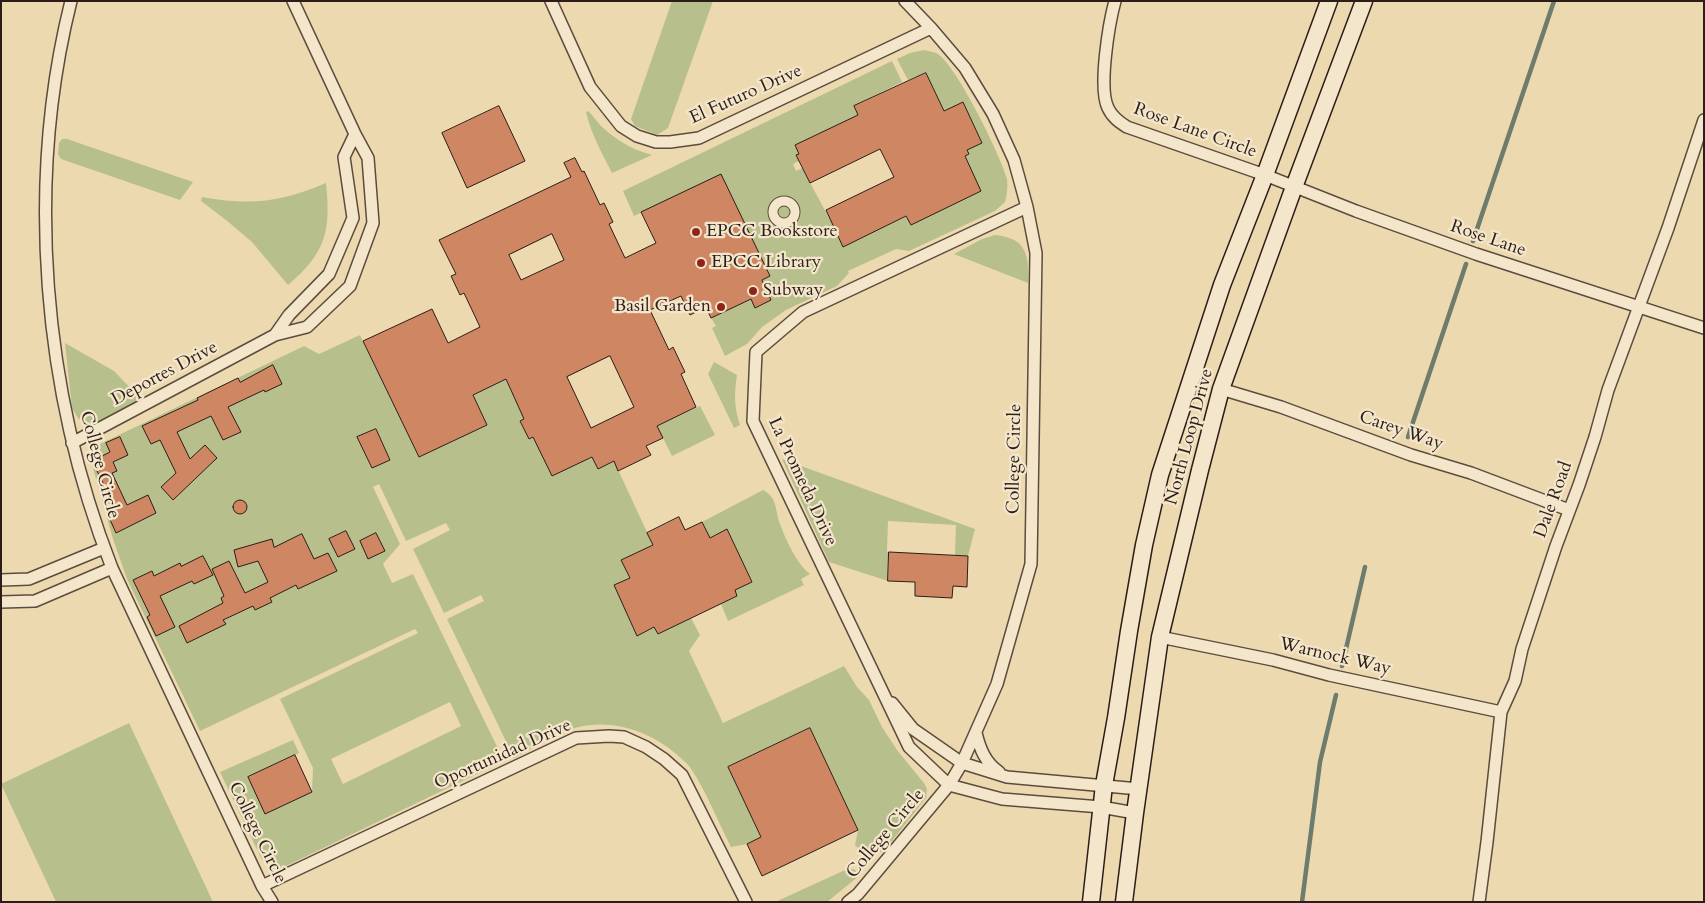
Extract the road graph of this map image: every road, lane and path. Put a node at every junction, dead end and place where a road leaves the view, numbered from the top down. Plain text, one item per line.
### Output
1 (71, 1) edge
2 (293, 1) edge
3 (551, 1) edge
4 (904, 1) edge
5 (1115, 1) edge
6 (1329, 1) edge
7 (1364, 1) edge
8 (931, 28) junction
9 (1704, 120) edge
10 (355, 134) junction
11 (1265, 175) junction
12 (1294, 187) junction
13 (1028, 207) junction
14 (1639, 307) junction
15 (1704, 328) edge
16 (275, 335) junction
17 (1221, 389) junction
18 (72, 443) junction
19 (1569, 510) junction
20 (104, 548) junction
21 (112, 568) junction
22 (1, 580) edge
23 (1, 602) edge
24 (1160, 637) junction
25 (878, 684) junction
26 (1501, 712) junction
27 (976, 733) junction
28 (962, 763) junction
29 (1007, 777) junction
30 (949, 785) junction
31 (1104, 785) junction
32 (1139, 789) junction
33 (1101, 808) junction
34 (1135, 813) junction
35 (262, 886) junction
36 (272, 902) edge
37 (746, 902) edge
38 (848, 902) edge
39 (1091, 902) edge
40 (1124, 902) edge
41 (1479, 902) edge

1 - 18 street, College Circle
2 - 10 street, Deportes Drive
3 - 8 street, El Futuro Drive
4 - 8 street, College Circle
5 - 11 street, Rose Lane Circle
6 - 11 main road, North Loop Drive
7 - 12 main road, North Loop Drive
8 - 13 street, College Circle
9 - 14 street, Dale Road
10 - 16 street, Deportes Drive
10 - 16 street, Deportes Drive
11 - 12 street, Rose Lane
11 - 31 main road, North Loop Drive
12 - 14 street, Rose Lane
12 - 17 main road, North Loop Drive
13 - 25 street, La Promeda Drive
13 - 27 street, College Circle
14 - 15 street, Rose Lane
14 - 19 street, Dale Road
16 - 18 street, Deportes Drive
17 - 19 street, Carey Way
17 - 24 main road, North Loop Drive
18 - 20 street, College Circle
19 - 26 street, Dale Road
20 - 21 street, College Circle
20 - 22 street
21 - 23 street
21 - 35 street, College Circle
24 - 26 street, Warnock Way
24 - 32 main road, North Loop Drive
25 - 28 street
25 - 30 street
26 - 41 street, Dale Road
27 - 28 street, College Circle
27 - 29 street
28 - 29 street
28 - 30 street, College Circle
29 - 31 street
30 - 33 street
30 - 38 street, College Circle
31 - 32 street
31 - 33 main road, North Loop Drive
32 - 34 main road, North Loop Drive
33 - 34 street
33 - 39 main road, North Loop Drive
34 - 40 main road, North Loop Drive
35 - 36 street, College Circle
35 - 37 street, Oportunidad Drive

